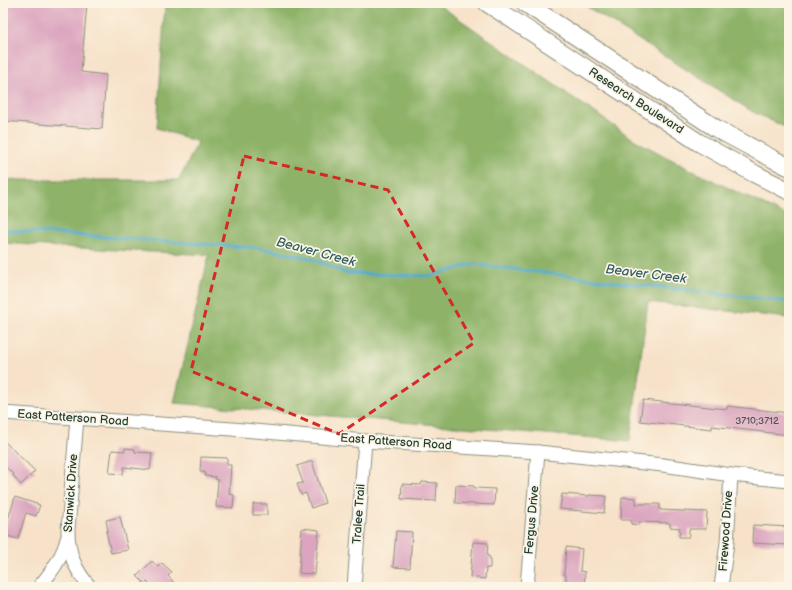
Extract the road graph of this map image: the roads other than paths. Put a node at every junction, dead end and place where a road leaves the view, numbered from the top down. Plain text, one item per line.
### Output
1 (487, 3) edge
2 (525, 3) edge
3 (789, 167) edge
4 (789, 191) edge
5 (3, 412) edge
6 (77, 418) junction
7 (365, 441) junction
8 (538, 452) junction
9 (730, 475) junction
10 (789, 481) edge
11 (68, 530) junction
12 (39, 587) edge
13 (90, 587) edge
14 (354, 587) edge
15 (527, 587) edge
16 (721, 587) edge

1 - 4 main road, Research Boulevard
2 - 3 main road, Research Boulevard
5 - 6 street, East Patterson Road
6 - 7 street, East Patterson Road
6 - 11 street, Stanwick Drive
7 - 8 street, East Patterson Road
7 - 14 street, Tralee Trail
8 - 9 street, East Patterson Road
8 - 15 street, Fergus Drive
9 - 10 street, East Patterson Road
9 - 16 street, Firewood Drive
11 - 12 street
11 - 13 street, Stanwick Drive

